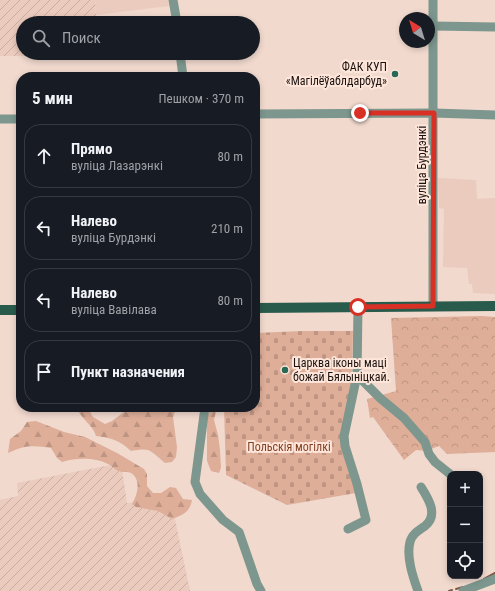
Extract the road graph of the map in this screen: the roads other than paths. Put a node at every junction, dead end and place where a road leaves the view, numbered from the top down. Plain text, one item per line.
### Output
1 (173, 0) edge
2 (433, 0) edge
3 (433, 12) edge
4 (176, 16) edge
5 (435, 26) edge
6 (495, 27) edge
7 (433, 48) edge
8 (181, 60) edge
9 (182, 72) edge
10 (434, 113) junction
11 (260, 114) edge
12 (495, 115) edge
13 (0, 119) edge
14 (16, 119) edge
15 (433, 306) junction
16 (495, 306) edge
17 (358, 307) junction
18 (260, 308) edge
19 (0, 310) edge
20 (16, 310) edge
21 (357, 375) junction
22 (204, 412) edge
23 (447, 472) edge
24 (421, 487) dead end
25 (348, 529) dead end
26 (495, 579) edge
27 (261, 591) edge
28 (418, 591) edge
29 (463, 591) edge

1 - 4 street
2 - 3 street, вуліца Бурдэнкі
5 - 6 street
7 - 10 street, вуліца Бурдэнкі
8 - 9 street
10 - 11 street
10 - 12 street
10 - 15 street, вуліца Бурдэнкі
13 - 14 street
15 - 16 main road
15 - 17 main road
17 - 18 main road
17 - 21 street
19 - 20 main road
21 - 23 street
21 - 25 street
22 - 27 street
24 - 28 street
26 - 29 street

